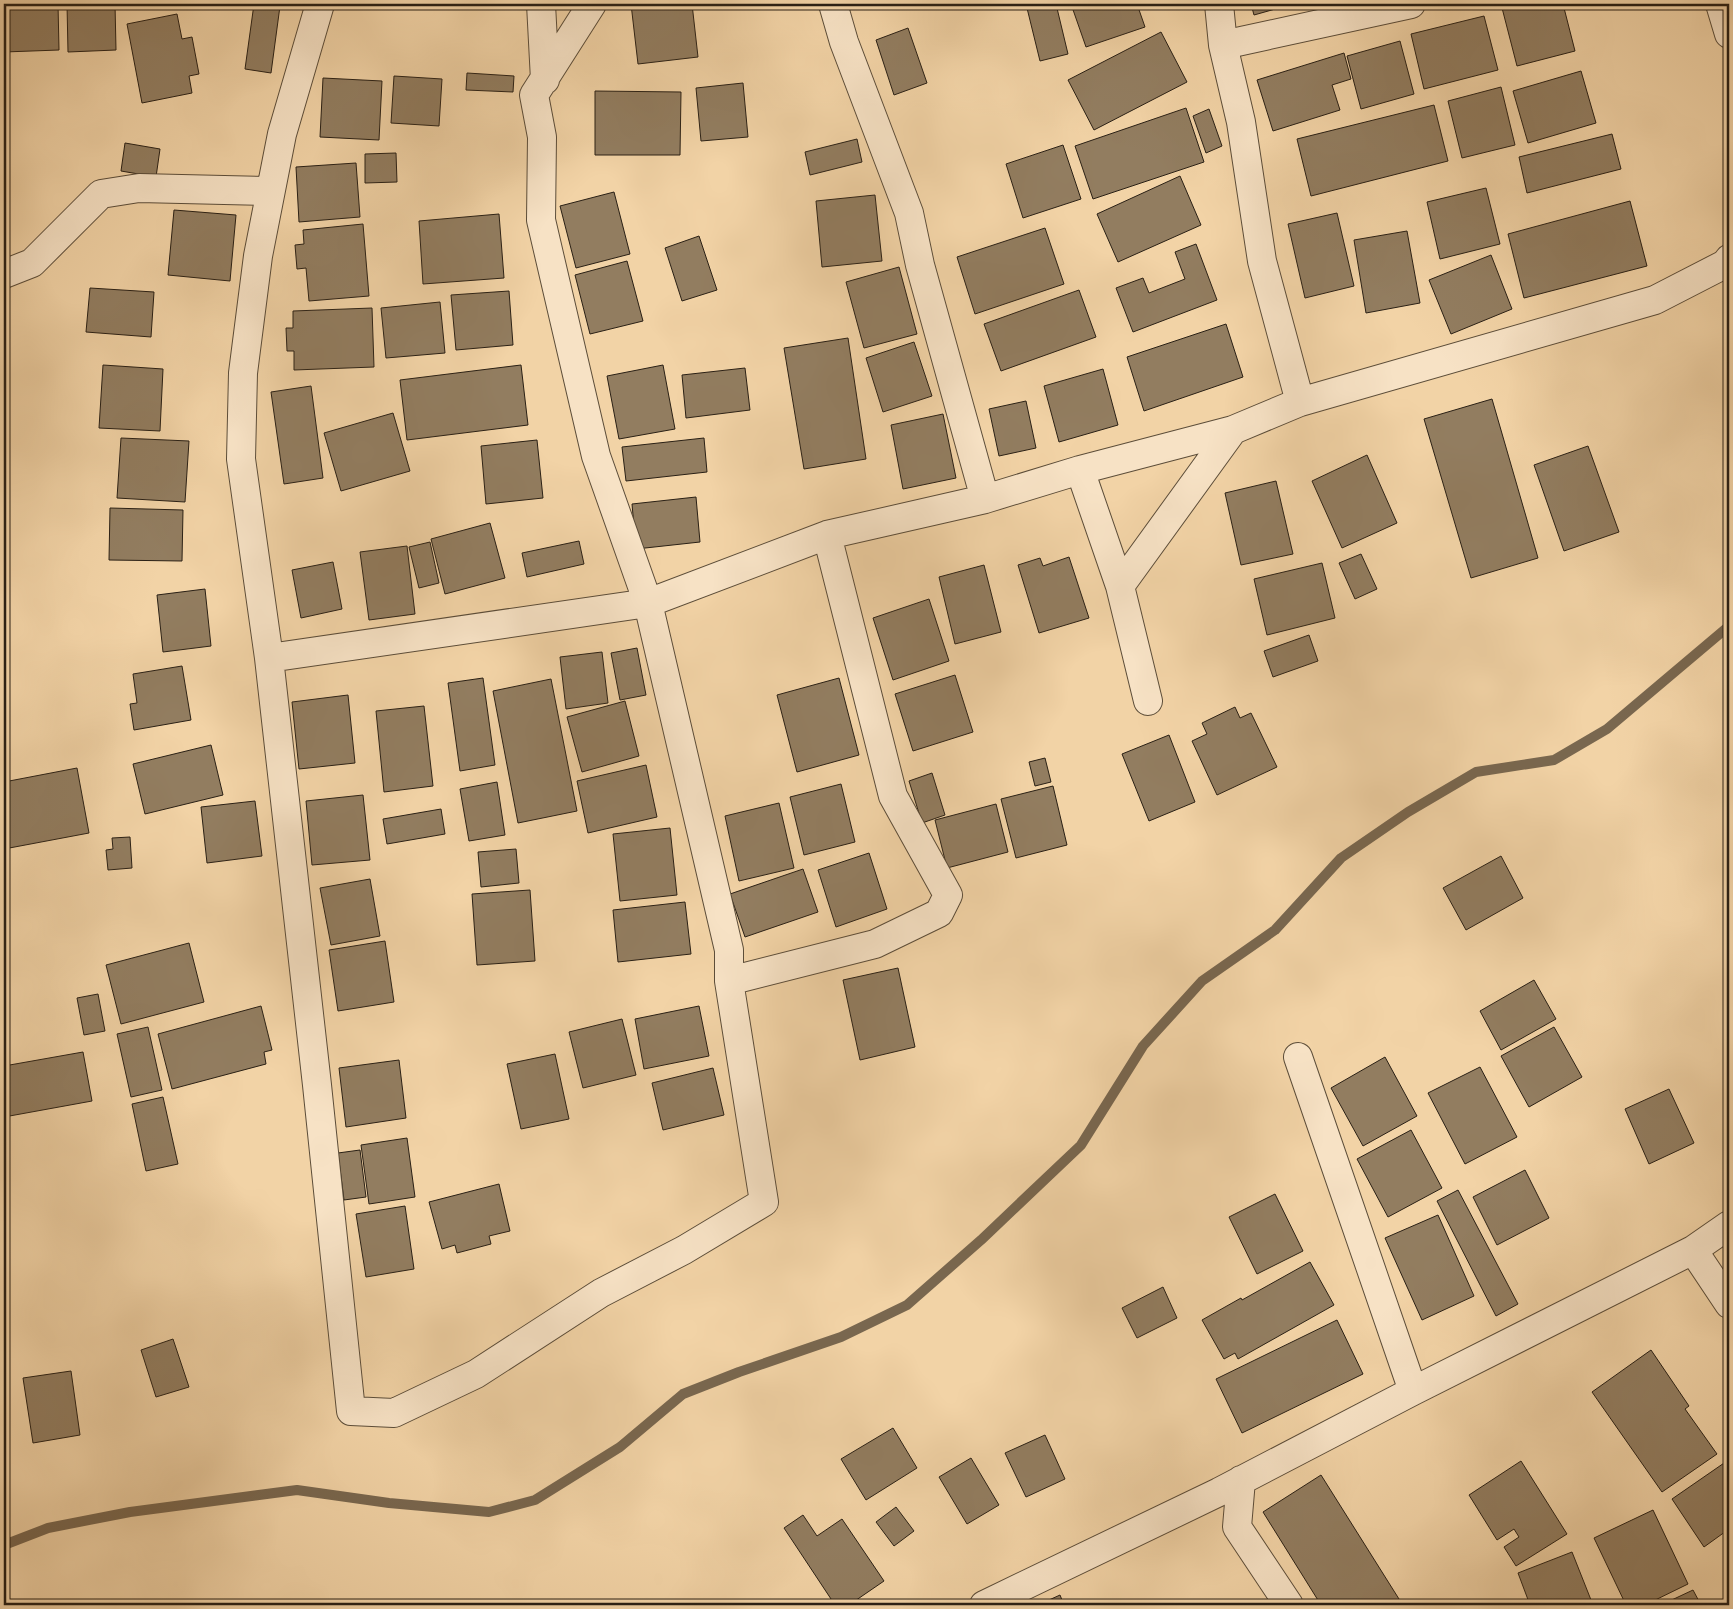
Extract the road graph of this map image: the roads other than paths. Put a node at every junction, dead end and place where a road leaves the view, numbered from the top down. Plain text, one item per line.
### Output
1 (320, 4) edge
2 (541, 4) edge
3 (592, 4) edge
4 (833, 4) edge
5 (1218, 4) edge
6 (1411, 4) edge
7 (1720, 4) edge
8 (1729, 34) edge
9 (1223, 45) junction
10 (545, 80) junction
11 (270, 192) junction
12 (1729, 258) edge
13 (4, 274) edge
14 (1300, 402) junction
15 (1233, 430) junction
16 (1080, 470) junction
17 (985, 500) junction
18 (827, 535) junction
19 (1120, 586) junction
20 (648, 603) junction
21 (269, 658) junction
22 (1148, 701) dead end
23 (729, 981) junction
24 (1298, 1057) dead end
25 (1729, 1226) edge
26 (1693, 1250) junction
27 (1729, 1304) edge
28 (1413, 1391) junction
29 (1241, 1480) junction
30 (984, 1605) edge
31 (1289, 1605) edge

1 - 11 street
2 - 10 street
3 - 10 street
4 - 17 street
5 - 9 street
6 - 9 street
7 - 8 street
9 - 14 street
10 - 20 street
11 - 13 street
11 - 21 street
12 - 14 street
14 - 15 street
15 - 16 street
15 - 19 street
16 - 17 street
16 - 19 street
17 - 18 street
18 - 20 street
18 - 23 street
19 - 22 street
20 - 21 street
20 - 23 street
21 - 23 street
24 - 28 street
25 - 26 street
26 - 27 street
26 - 28 street
28 - 29 street
29 - 30 street
29 - 31 street

